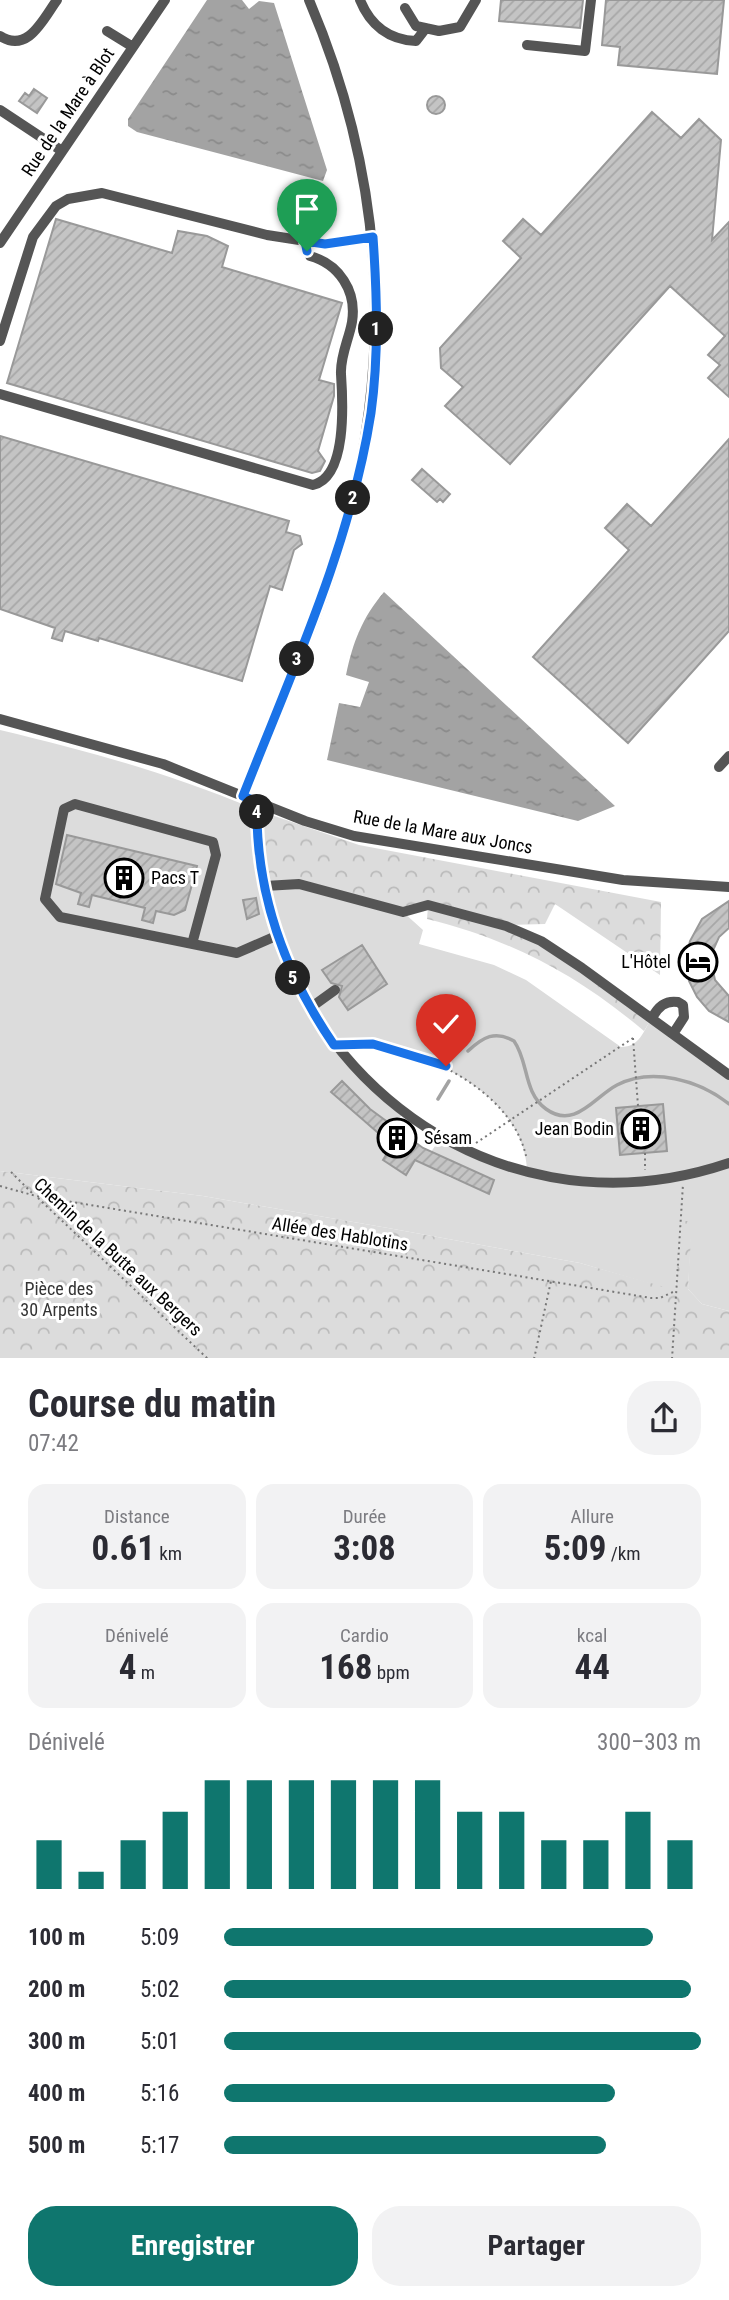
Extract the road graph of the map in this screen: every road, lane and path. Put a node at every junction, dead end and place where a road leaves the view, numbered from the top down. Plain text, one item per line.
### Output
1 (57, 0) edge
2 (165, 0) edge
3 (309, 0) edge
4 (360, 0) edge
5 (476, 0) edge
6 (591, 0) edge
7 (405, 8) dead end
8 (426, 28) junction
9 (107, 31) dead end
10 (0, 37) edge
11 (527, 45) dead end
12 (133, 47) junction
13 (0, 110) edge
14 (62, 152) junction
15 (373, 237) junction
16 (305, 241) junction
17 (0, 243) edge
18 (0, 341) edge
19 (0, 394) edge
20 (0, 719) edge
21 (729, 756) edge
22 (719, 767) dead end
23 (243, 796) junction
24 (257, 802) junction
25 (265, 886) junction
26 (729, 887) edge
27 (276, 936) junction
28 (192, 944) junction
29 (335, 990) dead end
30 (310, 1008) junction
31 (652, 1018) junction
32 (673, 1034) junction
33 (334, 1045) junction
34 (729, 1075) edge
35 (638, 1106) dead end
36 (509, 1121) junction
37 (468, 1150) junction
38 (645, 1153) dead end
39 (729, 1163) edge
40 (527, 1171) junction
41 (11, 1172) dead end
42 (683, 1176) junction
43 (646, 1181) junction
44 (0, 1186) edge
45 (36, 1196) junction
46 (551, 1280) junction
47 (675, 1291) junction
48 (207, 1358) edge
49 (534, 1358) edge
50 (672, 1358) edge

1 - 10 street
2 - 12 street, Rue de la Mare à Blot
3 - 15 street
4 - 8 street
5 - 8 street
6 - 11 street
7 - 8 street
9 - 12 street
12 - 14 street, Rue de la Mare à Blot
13 - 14 street
14 - 17 street, Rue de la Mare à Blot
15 - 16 street
15 - 23 street
16 - 18 street
16 - 19 street
20 - 23 street, Rue de la Mare aux Joncs
21 - 22 street
23 - 24 street, Rue de la Mare aux Joncs
24 - 25 street
24 - 26 street, Rue de la Mare aux Joncs
25 - 27 street
25 - 31 street
27 - 28 street
27 - 30 street
28 - 28 street
29 - 30 street
30 - 33 street
31 - 32 street
31 - 32 street
32 - 34 street
33 - 36 path
33 - 37 street
35 - 36 path
36 - 37 path
36 - 40 path
37 - 40 street
38 - 43 path
39 - 42 street
40 - 43 street
41 - 45 path, Chemin de la Butte aux Bergers
42 - 43 street
42 - 47 path
44 - 45 path, Allée des Hablotins
45 - 46 path, Allée des Hablotins
45 - 48 path, Chemin de la Butte aux Bergers
46 - 47 path, Allée des Hablotins
46 - 49 path
47 - 50 path

